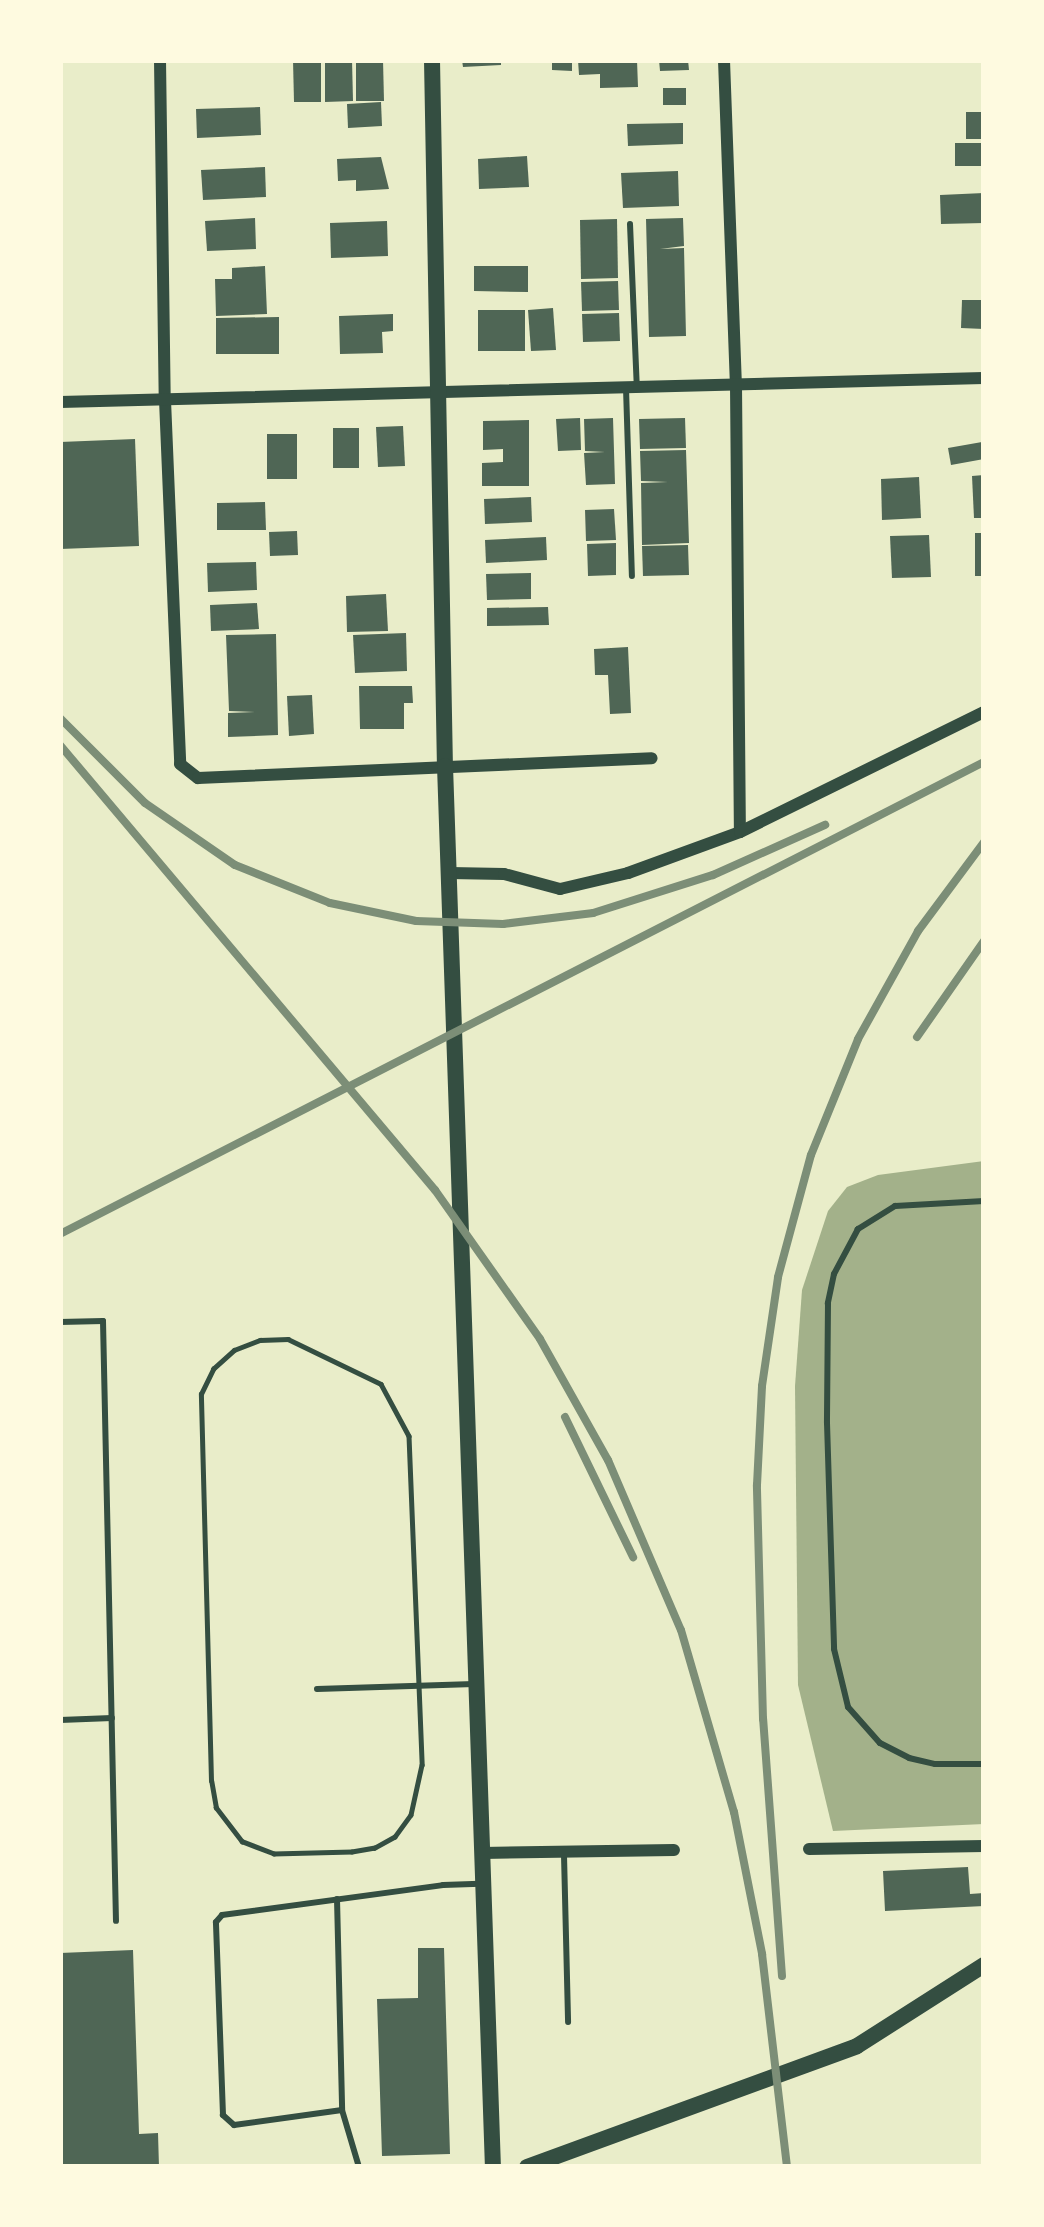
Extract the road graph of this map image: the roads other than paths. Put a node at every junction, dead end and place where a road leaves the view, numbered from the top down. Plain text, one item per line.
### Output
1 (160, 60) edge
2 (432, 60) edge
3 (724, 60) edge
4 (630, 224) dead end
5 (984, 378) edge
6 (736, 385) junction
7 (631, 388) junction
8 (436, 393) junction
9 (165, 400) junction
10 (60, 402) edge
11 (632, 576) dead end
12 (984, 712) edge
13 (652, 758) dead end
14 (446, 766) junction
15 (740, 832) junction
16 (450, 873) junction
17 (984, 1201) edge
18 (60, 1322) edge
19 (477, 1684) junction
20 (317, 1689) dead end
21 (112, 1718) junction
22 (60, 1720) edge
23 (984, 1764) edge
24 (984, 1846) edge
25 (809, 1849) dead end
26 (674, 1850) dead end
27 (564, 1851) junction
28 (482, 1853) junction
29 (484, 1884) junction
30 (337, 1899) junction
31 (116, 1921) dead end
32 (984, 1965) edge
33 (568, 2022) dead end
34 (342, 2110) junction
35 (359, 2167) edge
36 (494, 2167) edge
37 (526, 2167) edge

1 - 9 street
2 - 8 street
3 - 6 street
4 - 7 lane
5 - 6 street
6 - 7 street
6 - 15 street
7 - 8 street
7 - 11 lane
8 - 9 street
8 - 14 street
9 - 10 street
9 - 14 street
12 - 15 street
13 - 14 street
14 - 16 street
15 - 16 street
16 - 19 street
17 - 23 lane
18 - 21 lane
19 - 20 lane
19 - 28 street
21 - 22 lane
21 - 31 lane
24 - 25 street
26 - 27 street
27 - 28 street
27 - 33 lane
28 - 29 street
29 - 30 lane
29 - 36 street
30 - 34 lane
30 - 34 lane
32 - 37 street
34 - 35 lane

